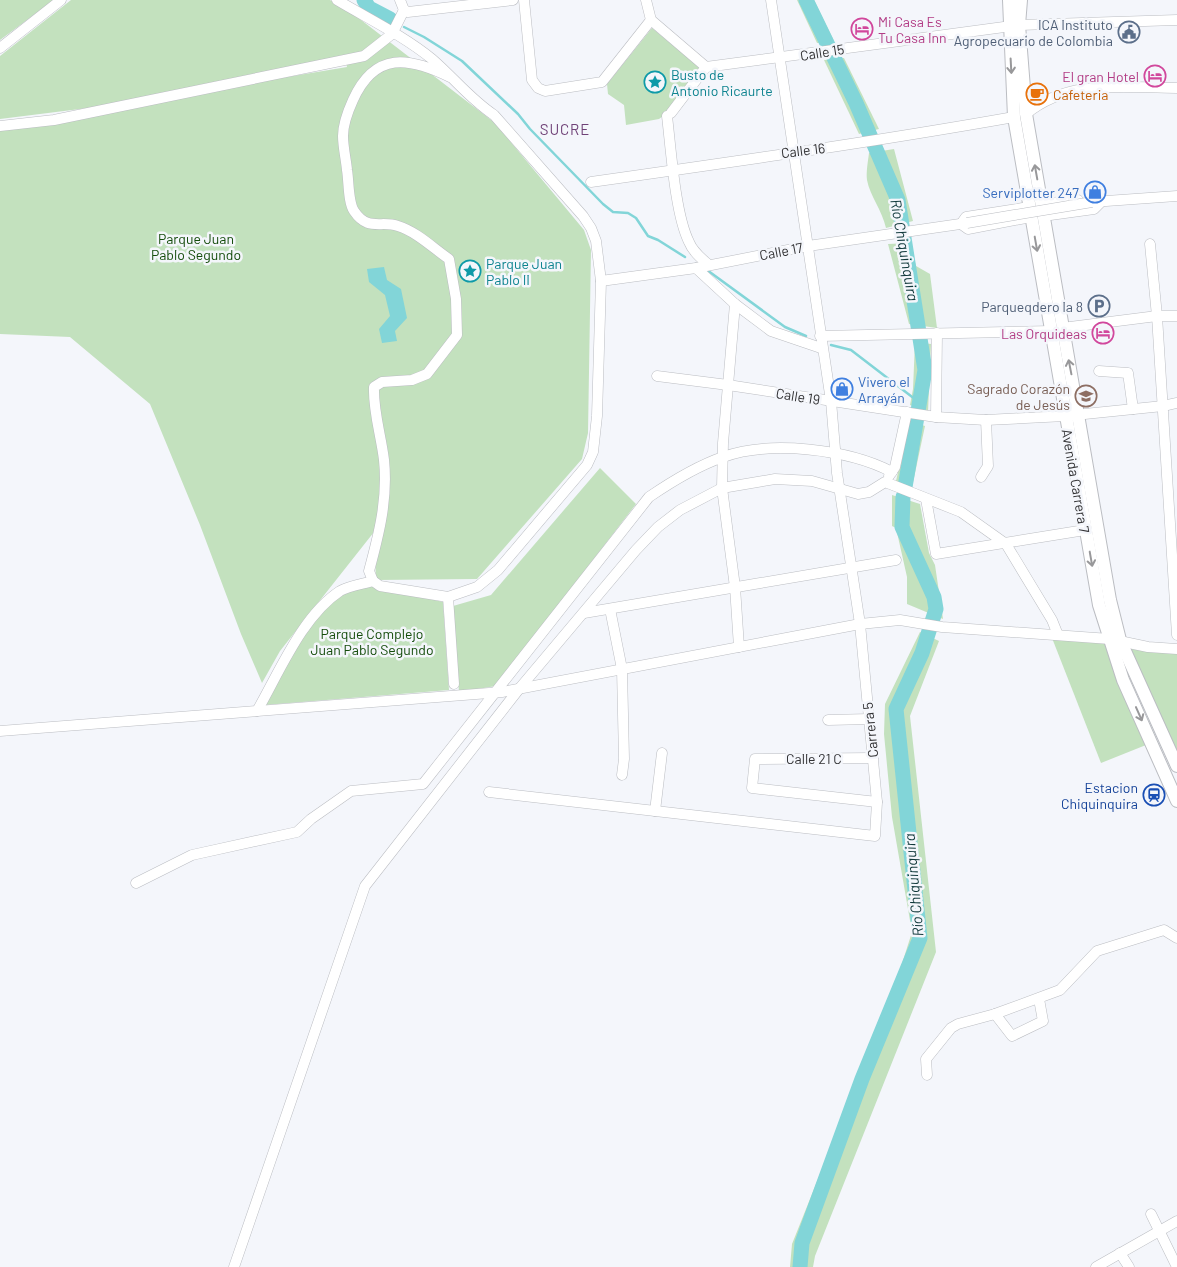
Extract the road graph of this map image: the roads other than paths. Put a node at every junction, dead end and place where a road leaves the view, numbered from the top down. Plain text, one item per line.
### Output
1 (61, 0) edge
2 (337, 0) edge
3 (513, 0) edge
4 (524, 0) edge
5 (646, 0) edge
6 (771, 0) edge
7 (1009, 0) edge
8 (1021, 0) edge
9 (402, 5) edge
10 (651, 20) junction
11 (1177, 20) edge
12 (1013, 27) junction
13 (392, 34) junction
14 (0, 48) edge
15 (780, 58) junction
16 (706, 67) junction
17 (450, 77) junction
18 (1177, 88) edge
19 (1020, 116) junction
20 (0, 126) edge
21 (793, 151) junction
22 (674, 170) junction
23 (591, 182) dead end
24 (1177, 196) edge
25 (1096, 202) junction
26 (1037, 211) junction
27 (964, 224) junction
28 (1150, 244) dead end
29 (808, 246) junction
30 (709, 266) junction
31 (696, 268) junction
32 (601, 281) junction
33 (735, 304) junction
34 (1158, 316) junction
35 (1177, 316) edge
36 (1057, 329) junction
37 (933, 333) junction
38 (820, 336) junction
39 (821, 348) junction
40 (1099, 371) dead end
41 (657, 376) dead end
42 (728, 384) junction
43 (831, 401) junction
44 (1177, 403) edge
45 (1163, 406) junction
46 (1133, 409) junction
47 (910, 413) junction
48 (1078, 414) junction
49 (1064, 416) junction
50 (931, 417) junction
51 (986, 420) junction
52 (835, 452) junction
53 (724, 456) junction
54 (892, 472) junction
55 (981, 477) dead end
56 (890, 485) junction
57 (722, 488) junction
58 (839, 488) junction
59 (926, 499) junction
60 (1086, 530) junction
61 (1006, 544) junction
62 (896, 560) dead end
63 (851, 567) junction
64 (373, 581) junction
65 (735, 587) junction
66 (448, 597) junction
67 (610, 609) junction
68 (584, 613) junction
69 (860, 624) junction
70 (1058, 634) junction
71 (1177, 635) edge
72 (1115, 640) junction
73 (739, 647) junction
74 (1177, 649) edge
75 (622, 670) junction
76 (454, 684) dead end
77 (519, 689) junction
78 (497, 693) junction
79 (257, 711) junction
80 (869, 719) junction
81 (828, 720) dead end
82 (0, 730) edge
83 (662, 753) dead end
84 (873, 758) junction
85 (1177, 766) edge
86 (622, 775) dead end
87 (489, 792) dead end
88 (1177, 801) edge
89 (877, 802) junction
90 (655, 811) junction
91 (136, 883) dead end
92 (1177, 938) edge
93 (1039, 999) junction
94 (994, 1014) junction
95 (927, 1075) dead end
96 (1151, 1214) dead end
97 (1177, 1221) edge
98 (1160, 1230) junction
99 (1120, 1253) junction
100 (234, 1267) edge
101 (1096, 1267) edge
102 (1129, 1267) edge
103 (1177, 1267) edge

1 - 14 street
2 - 13 street
3 - 9 street
4 - 10 street
5 - 10 street
6 - 15 street, Carrera 5
7 - 12 main road, Avenida Carrera 7
8 - 12 main road, Avenida Carrera 7
9 - 13 street
10 - 16 street
11 - 12 street, Calle 15
12 - 15 street, Calle 15
12 - 19 main road, Avenida Carrera 7
13 - 17 street
13 - 20 street
15 - 16 street, Calle 15
15 - 21 street, Carrera 5
16 - 22 street
17 - 32 street
17 - 64 street
18 - 19 street, Calle 16
19 - 21 street, Calle 16
19 - 26 main road, Avenida Carrera 7
21 - 22 street, Calle 16
21 - 29 street, Carrera 5
22 - 23 street, Calle 16
22 - 30 street
24 - 25 street, Calle 17
25 - 26 street, Calle 17
25 - 27 street, Calle 17, bridge
26 - 27 street, Calle 17
26 - 36 main road, Avenida Carrera 7
27 - 29 street, Calle 17
28 - 34 street
29 - 30 street, Calle 17
29 - 38 street, Carrera 5
30 - 31 street, Calle 17
31 - 32 street, Calle 17
31 - 33 street
32 - 66 street
33 - 39 street
33 - 42 street
34 - 35 street
34 - 36 street
34 - 45 street
36 - 37 street
48 -> 36 main road, Avenida Carrera 7
36 - 49 main road, Avenida Carrera 7
37 - 38 street
37 - 50 street
38 - 39 street, Carrera 5
39 - 43 street, Carrera 5
40 - 46 street
41 - 42 street, Calle 19
42 - 43 street, Calle 19
42 - 53 street
43 - 47 street, Calle 19
43 - 52 street, Carrera 5
44 - 45 street, Calle 19
45 - 46 street, Calle 19
45 - 71 street
46 - 48 street, Calle 19
47 - 50 street, Calle 19
47 - 54 street
48 - 49 street, Calle 19
48 - 72 main road, Avenida Carrera 7
49 - 51 street, Calle 19
49 - 60 main road, Avenida Carrera 7
50 - 51 street, Calle 19
51 - 55 street
52 - 53 street
52 - 54 street
52 - 58 street, Carrera 5
53 - 57 street
53 - 78 street
54 - 56 street
56 - 58 street
56 - 59 street
57 - 58 street
57 - 65 street
57 - 68 street
58 - 63 street, Carrera 5
59 - 61 street
59 - 61 street
60 - 61 street
60 -> 72 main road, Avenida Carrera 7
61 - 70 street
62 - 63 street
63 - 65 street
63 - 69 street, Carrera 5
64 - 66 street
64 - 79 street
65 - 67 street
65 - 73 street
66 - 76 street
67 - 68 street
67 - 75 street
68 - 77 street
69 - 70 street
69 - 73 street
69 - 80 street, Carrera 5
70 - 72 street
72 - 74 street
72 - 85 main road, Avenida Carrera 7
72 -> 88 main road, Avenida Carrera 7
73 - 75 street
75 - 77 street
75 - 86 street
77 - 78 street
77 - 100 street
78 - 79 street
78 - 91 street
79 - 82 street
80 - 81 street
80 - 84 street, Carrera 5
83 - 90 street
84 - 89 street, Carrera 5
84 - 89 street, Calle 21 C
87 - 90 street
89 - 90 street, Carrera 5
92 - 93 street
93 - 94 street
93 - 94 street
94 - 95 street
96 - 98 street
97 - 98 street
98 - 99 street
98 - 103 street
99 - 101 street
99 - 102 street

